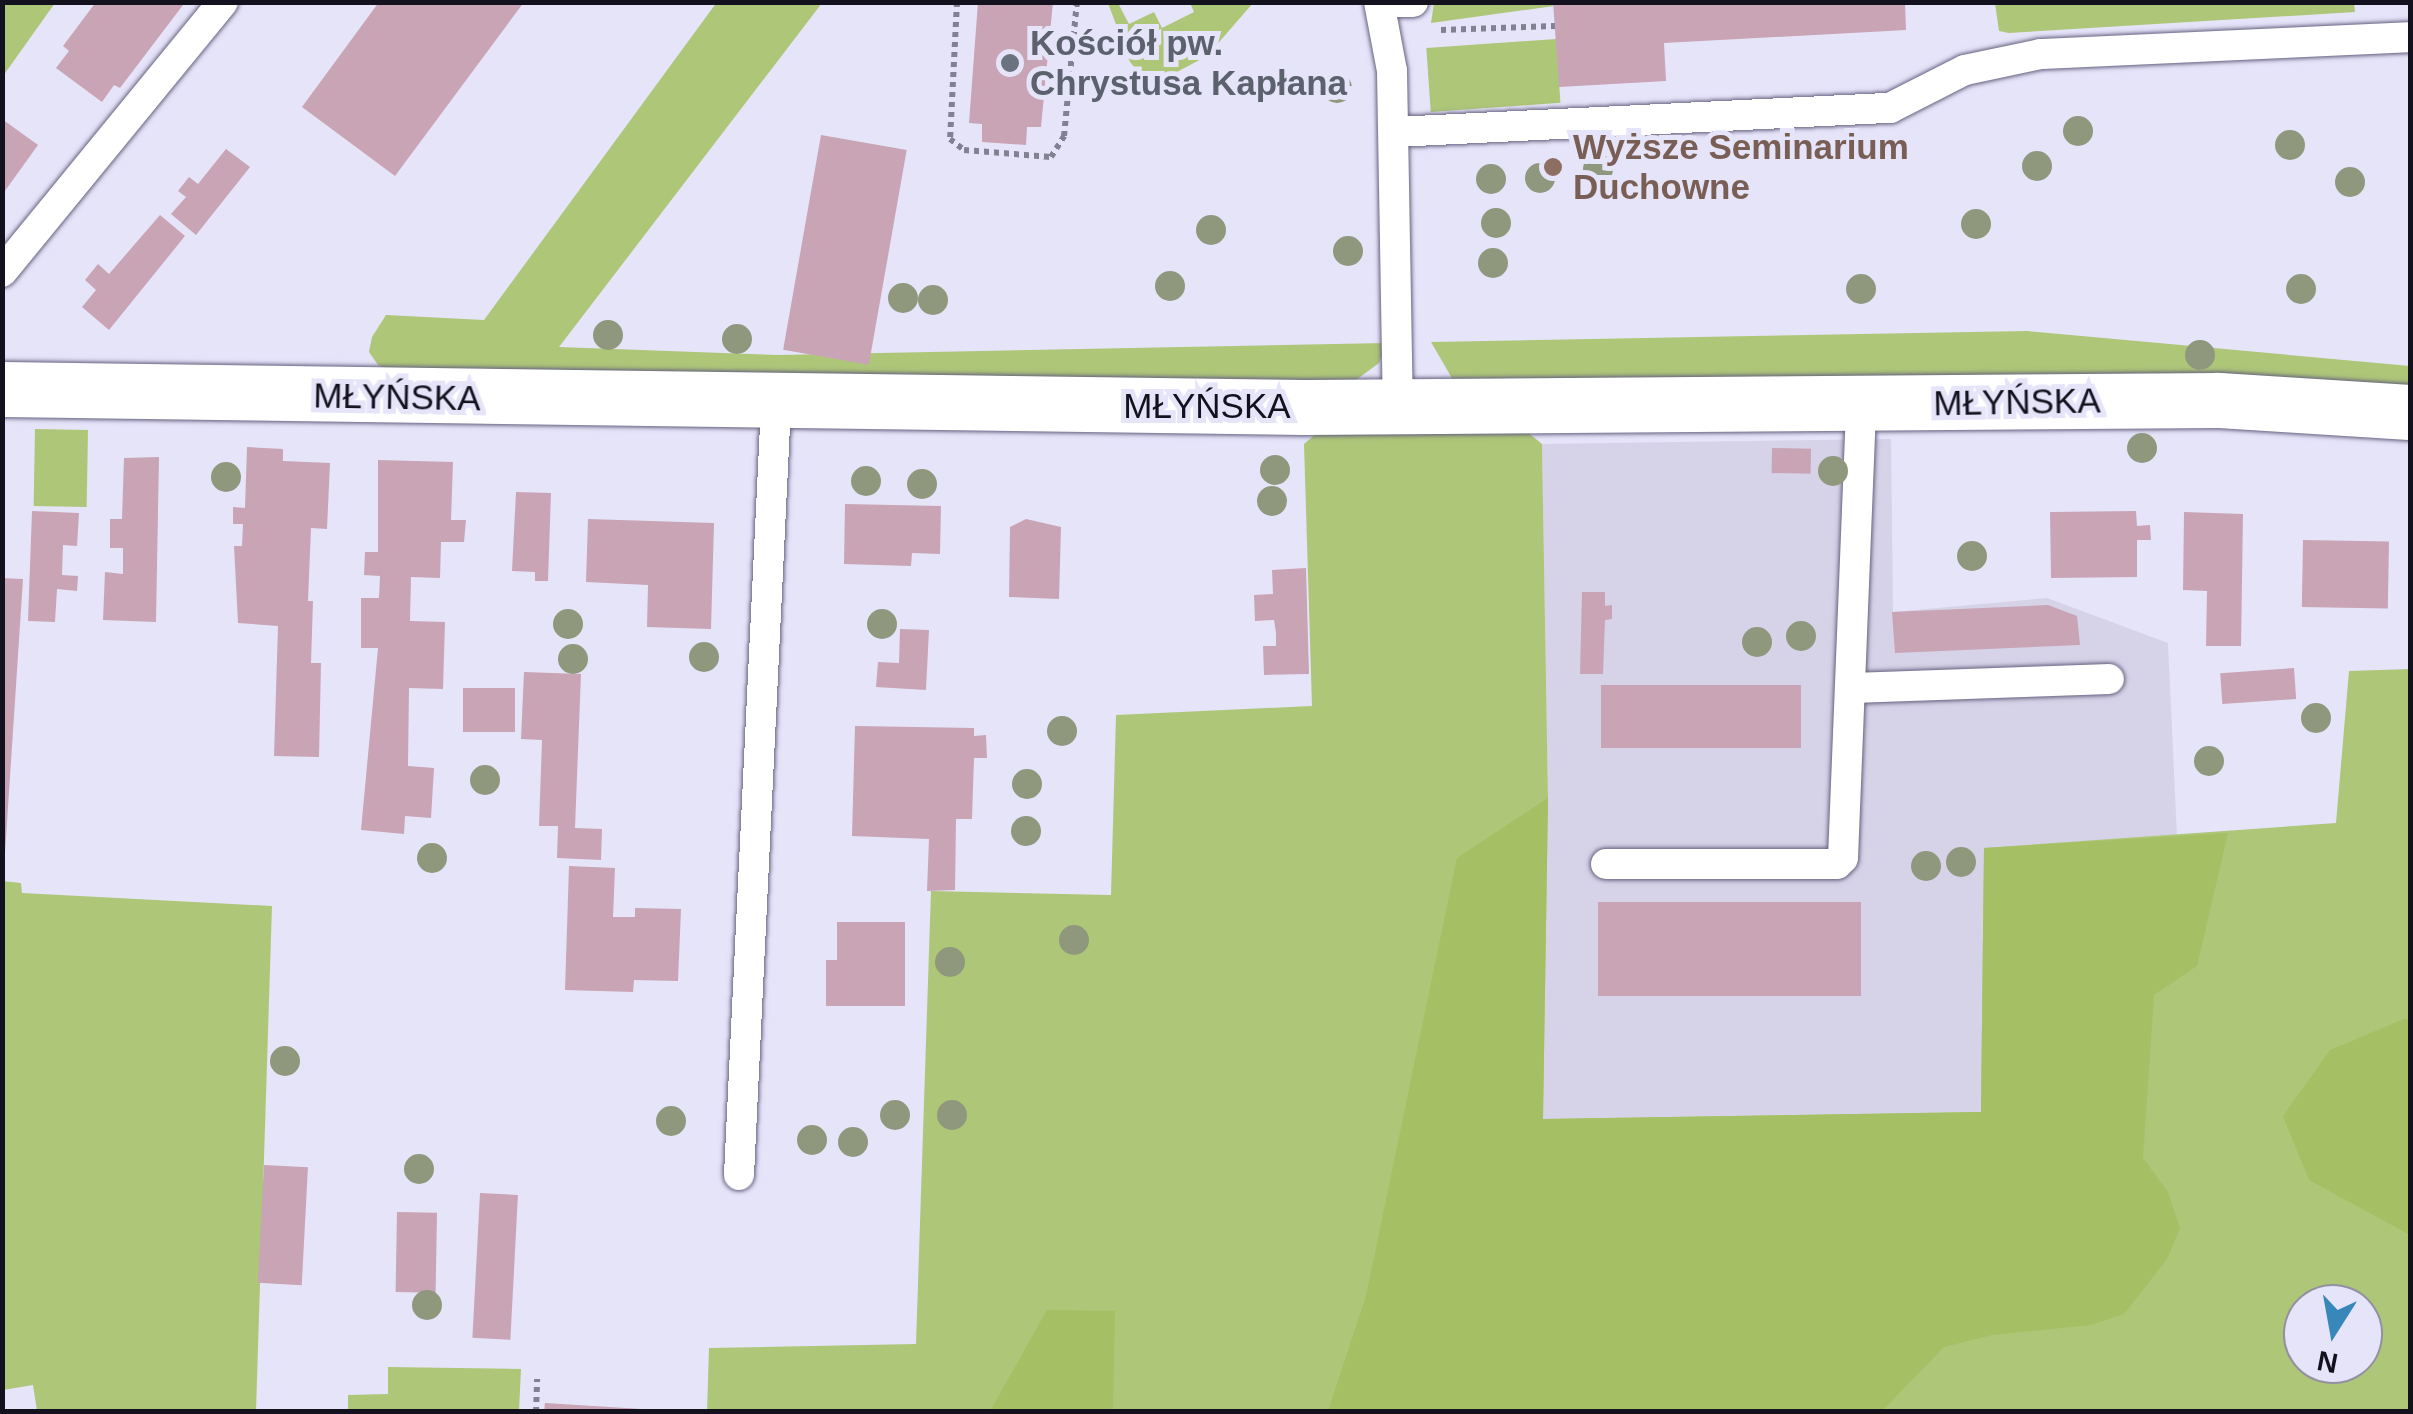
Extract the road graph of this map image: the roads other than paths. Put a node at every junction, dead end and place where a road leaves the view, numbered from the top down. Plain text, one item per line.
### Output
1 (224, 2) edge
2 (1398, 2) edge
3 (1413, 2) edge
4 (1382, 17) edge
5 (2410, 36) edge
6 (1394, 132) junction
7 (2, 272) edge
8 (2, 389) edge
9 (776, 404) junction
10 (1860, 404) junction
11 (1398, 406) junction
12 (2410, 412) edge
13 (2110, 679) dead end
14 (1852, 688) junction
15 (1606, 864) dead end
16 (738, 1176) dead end

1 - 7 lane
2 - 3 lane
4 - 6 lane
5 - 6 lane
6 - 11 lane
8 - 9 street, MŁYŃSKA
9 - 11 street, MŁYŃSKA
9 - 16 lane
10 - 11 street, MŁYŃSKA
10 - 12 street, MŁYŃSKA
10 - 14 lane
13 - 14 lane
14 - 15 lane

